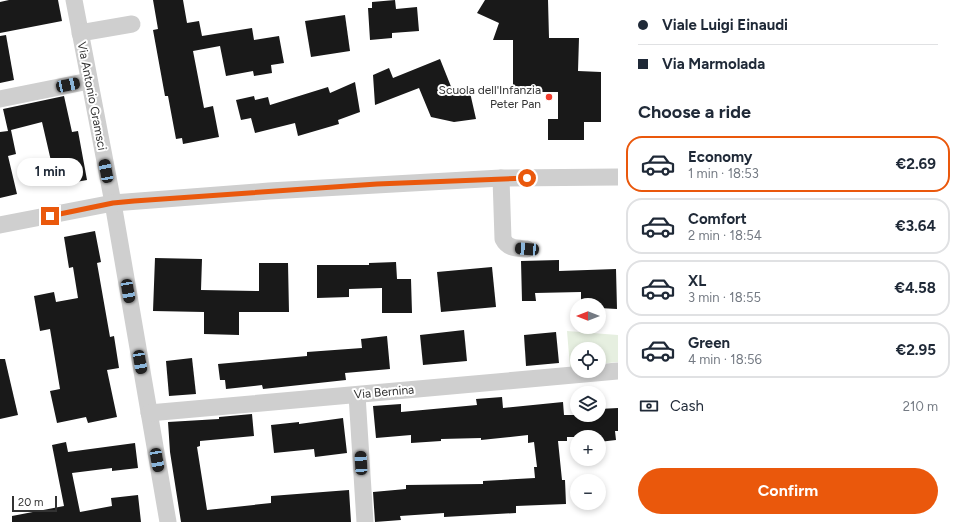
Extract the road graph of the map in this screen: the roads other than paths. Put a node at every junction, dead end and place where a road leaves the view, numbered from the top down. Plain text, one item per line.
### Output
1 (74, 0) edge
2 (132, 24) dead end
3 (80, 33) junction
4 (89, 81) junction
5 (0, 99) edge
6 (618, 177) edge
7 (501, 181) junction
8 (113, 203) junction
9 (0, 225) edge
10 (527, 249) dead end
11 (618, 372) edge
12 (357, 395) junction
13 (149, 413) junction
14 (168, 522) edge
15 (365, 522) edge

1 - 3 street, Via Antonio Gramsci
2 - 3 street
3 - 4 street, Via Antonio Gramsci
4 - 5 street
4 - 8 street, Via Antonio Gramsci
6 - 7 street
7 - 8 street
7 - 10 street
8 - 9 street
8 - 13 street, Via Antonio Gramsci
11 - 12 street, Via Bernina
12 - 13 street, Via Bernina
12 - 15 street
13 - 14 street, Via Antonio Gramsci

